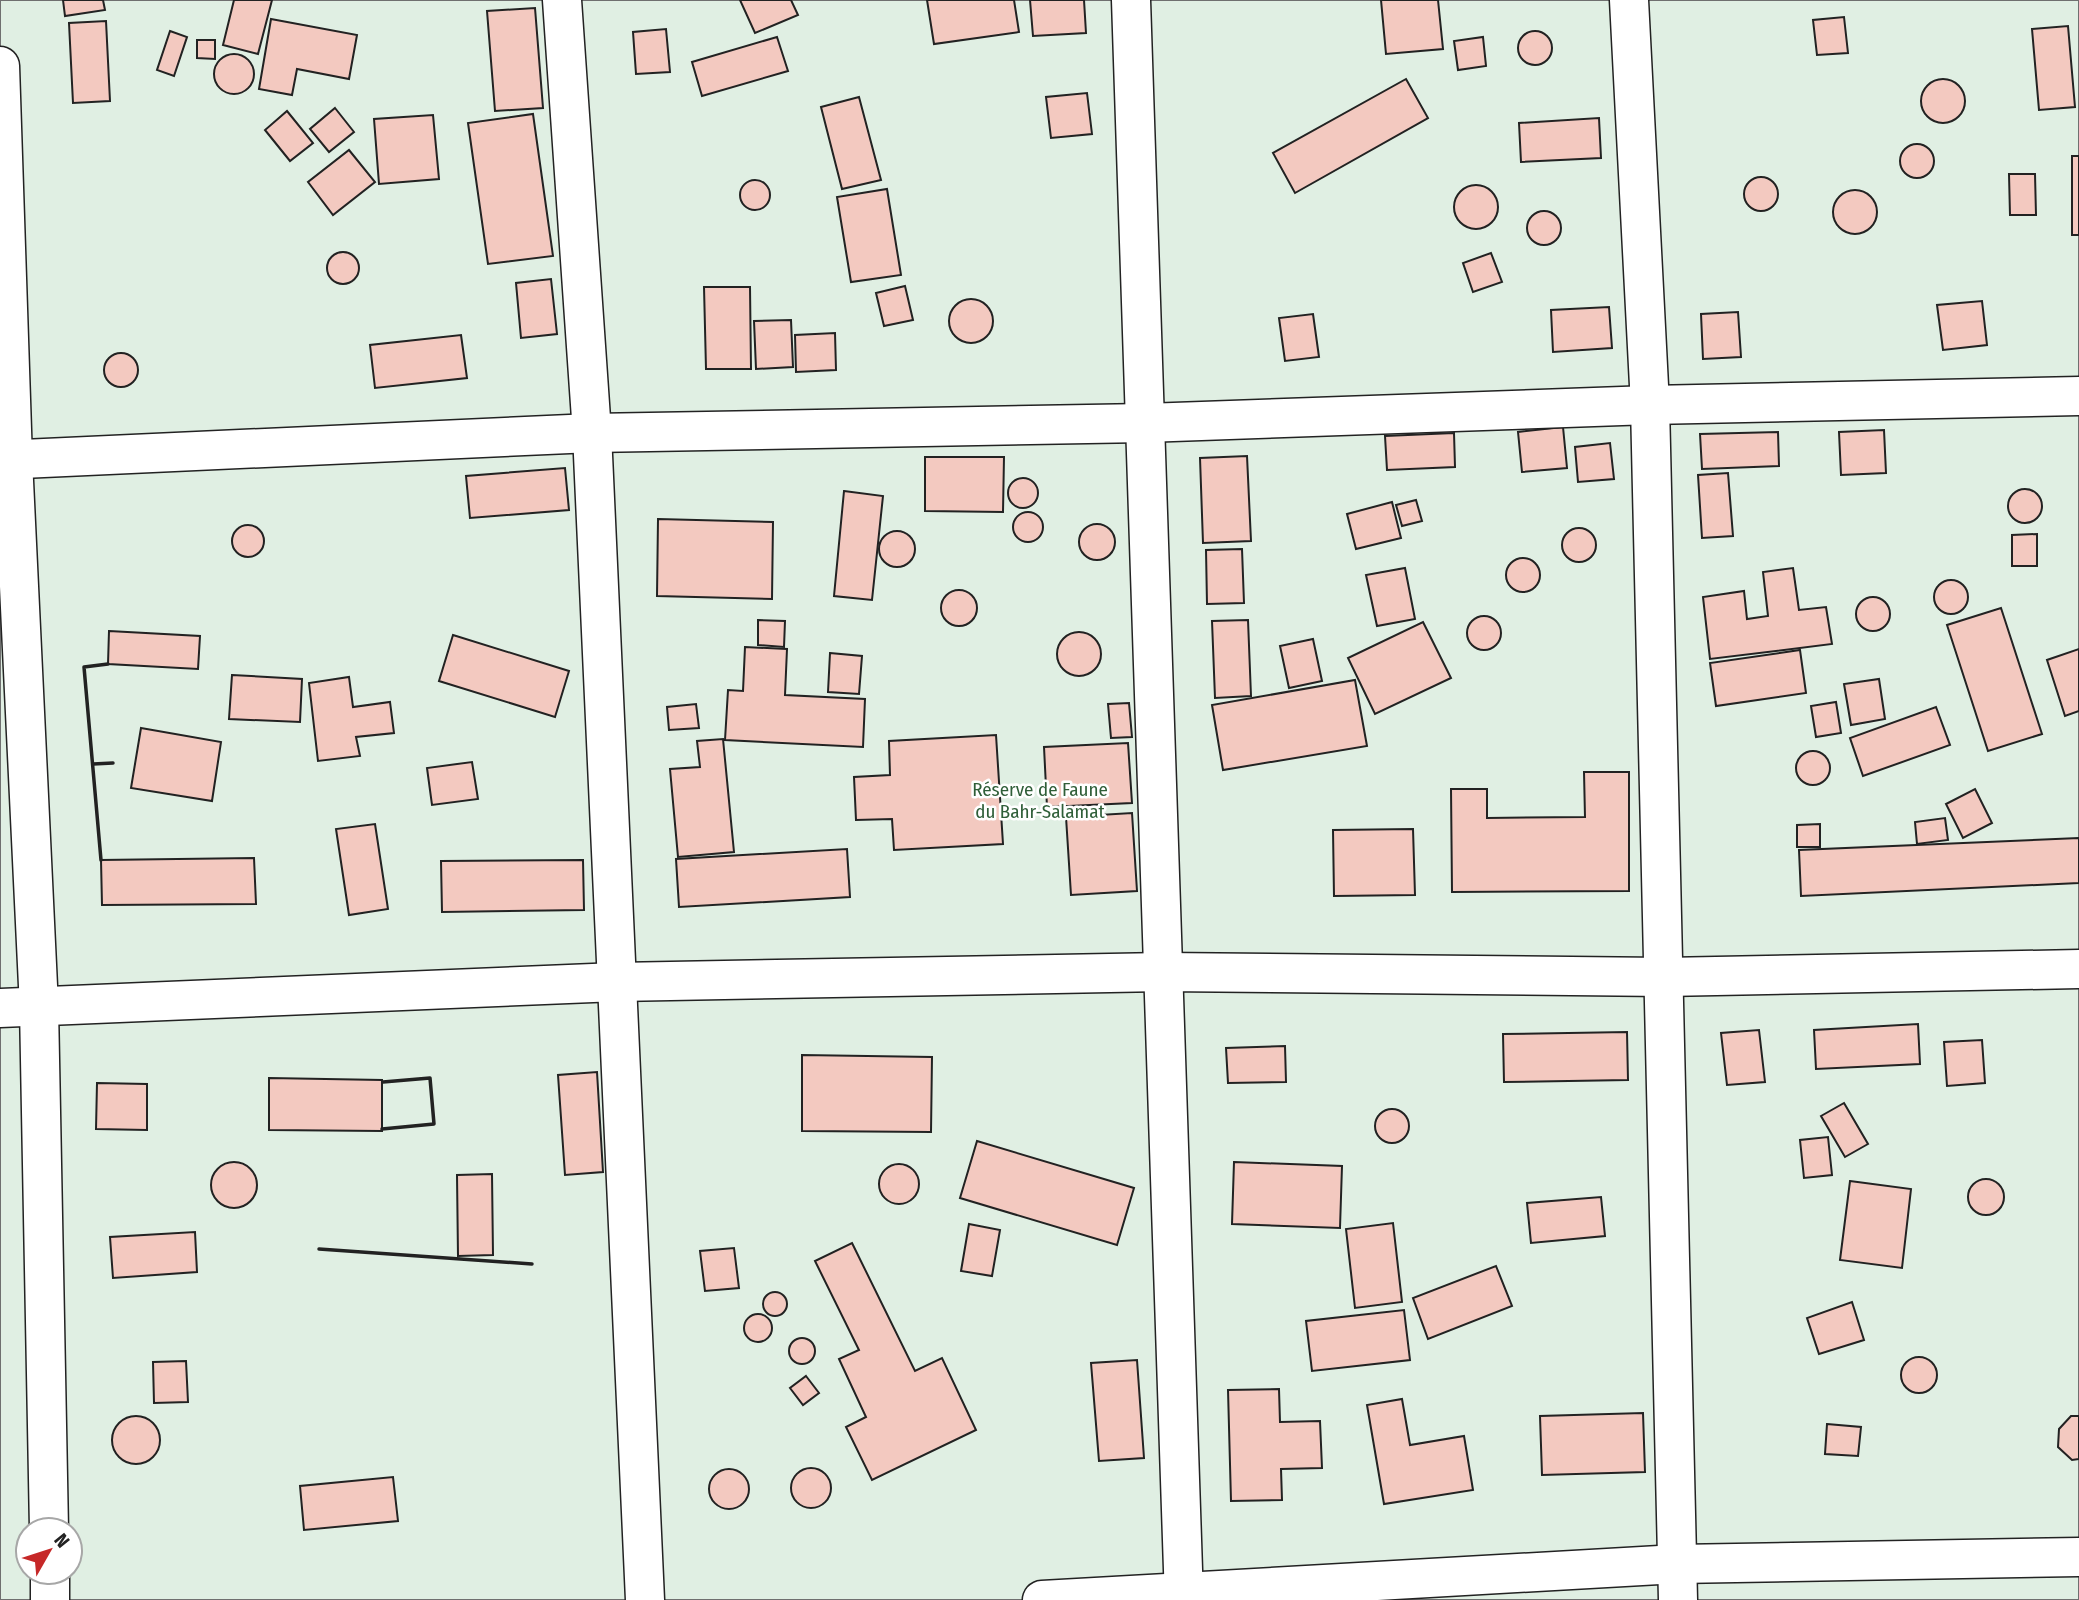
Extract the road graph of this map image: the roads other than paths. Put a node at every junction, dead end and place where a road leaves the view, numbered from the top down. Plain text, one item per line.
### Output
1 (562, 0) edge
2 (1131, 0) edge
3 (1629, 0) edge
4 (0, 66) edge
5 (2079, 396) edge
6 (1650, 405) junction
7 (1145, 423) junction
8 (592, 433) junction
9 (7, 460) edge
10 (2079, 969) edge
11 (1163, 972) junction
12 (1665, 976) junction
13 (617, 982) junction
14 (39, 1007) junction
15 (0, 1008) edge
16 (49, 1516) edge
17 (2079, 1557) edge
18 (1677, 1582) edge
19 (1184, 1596) edge
20 (645, 1600) edge
21 (1042, 1600) edge

1 - 8 street
2 - 7 street
3 - 6 street
4 - 9 street
5 - 6 street
6 - 7 street
6 - 12 street
7 - 8 street
7 - 11 street
8 - 9 street
8 - 13 street
9 - 14 street
10 - 12 street
11 - 12 street
11 - 13 street
11 - 19 street
12 - 18 street
13 - 14 street
13 - 20 street
14 - 15 street
14 - 16 street
17 - 18 street
18 - 19 street
19 - 21 street

